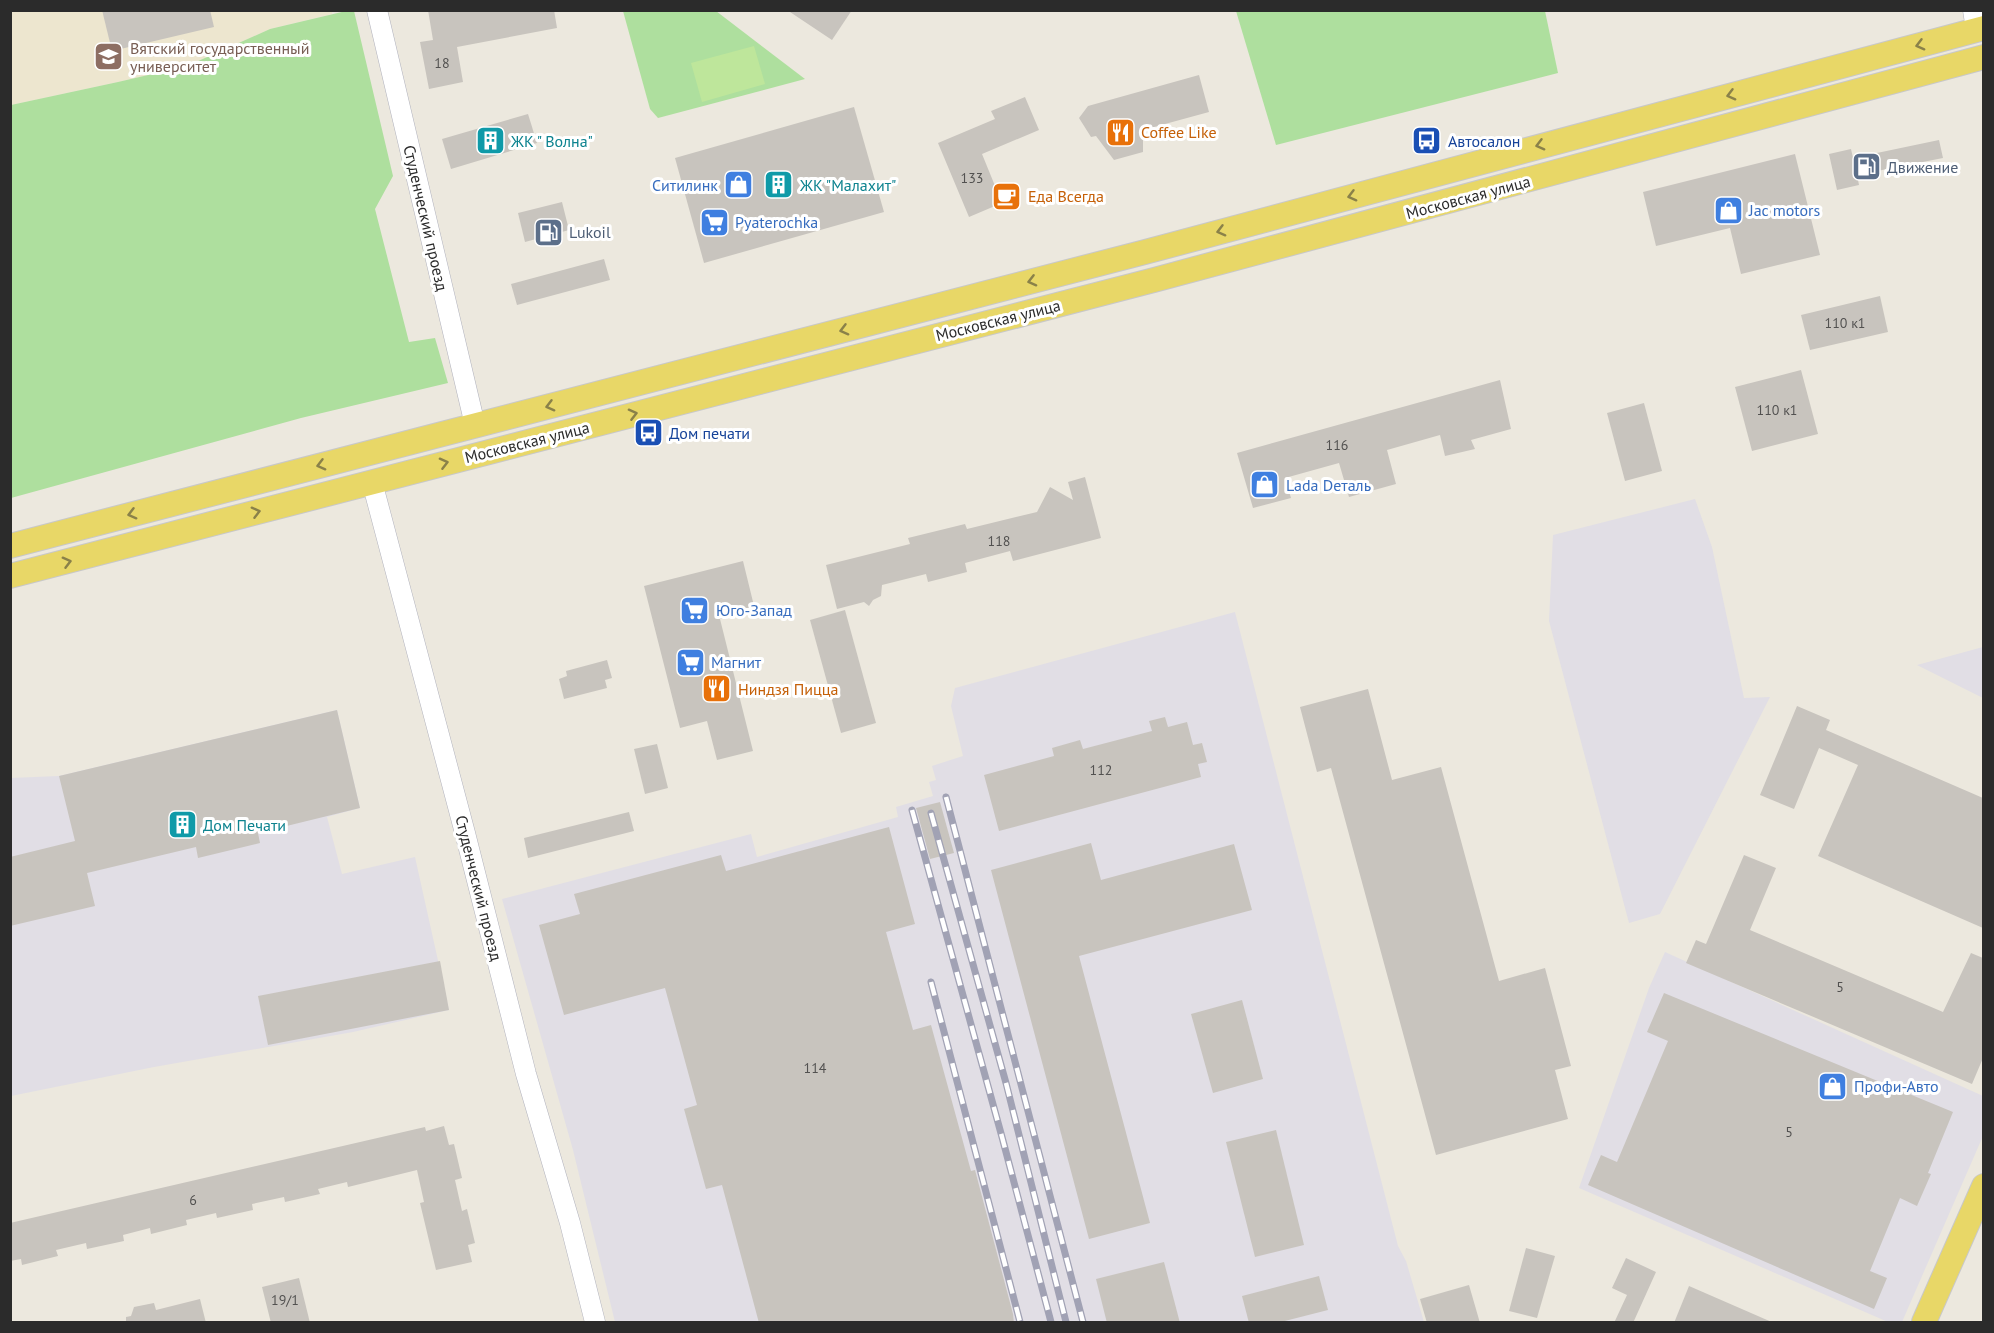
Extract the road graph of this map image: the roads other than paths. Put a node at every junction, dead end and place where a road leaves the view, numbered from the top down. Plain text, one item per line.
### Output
1 (377, 10) edge
2 (1978, 22) edge
3 (1983, 57) edge
4 (475, 425) junction
5 (364, 453) junction
6 (372, 482) junction
7 (10, 546) edge
8 (10, 576) edge
9 (1983, 1186) edge
10 (596, 1323) edge
11 (1924, 1323) edge

1 - 4 street, Студенческий проезд
2 -> 4 main road, Московская улица
6 -> 3 main road, Московская улица
4 - 5 main road, Московская улица
5 - 6 main road, Студенческий проезд
5 -> 7 main road, Московская улица
8 -> 6 main road, Московская улица
6 - 10 street, Студенческий проезд
9 - 11 main road

